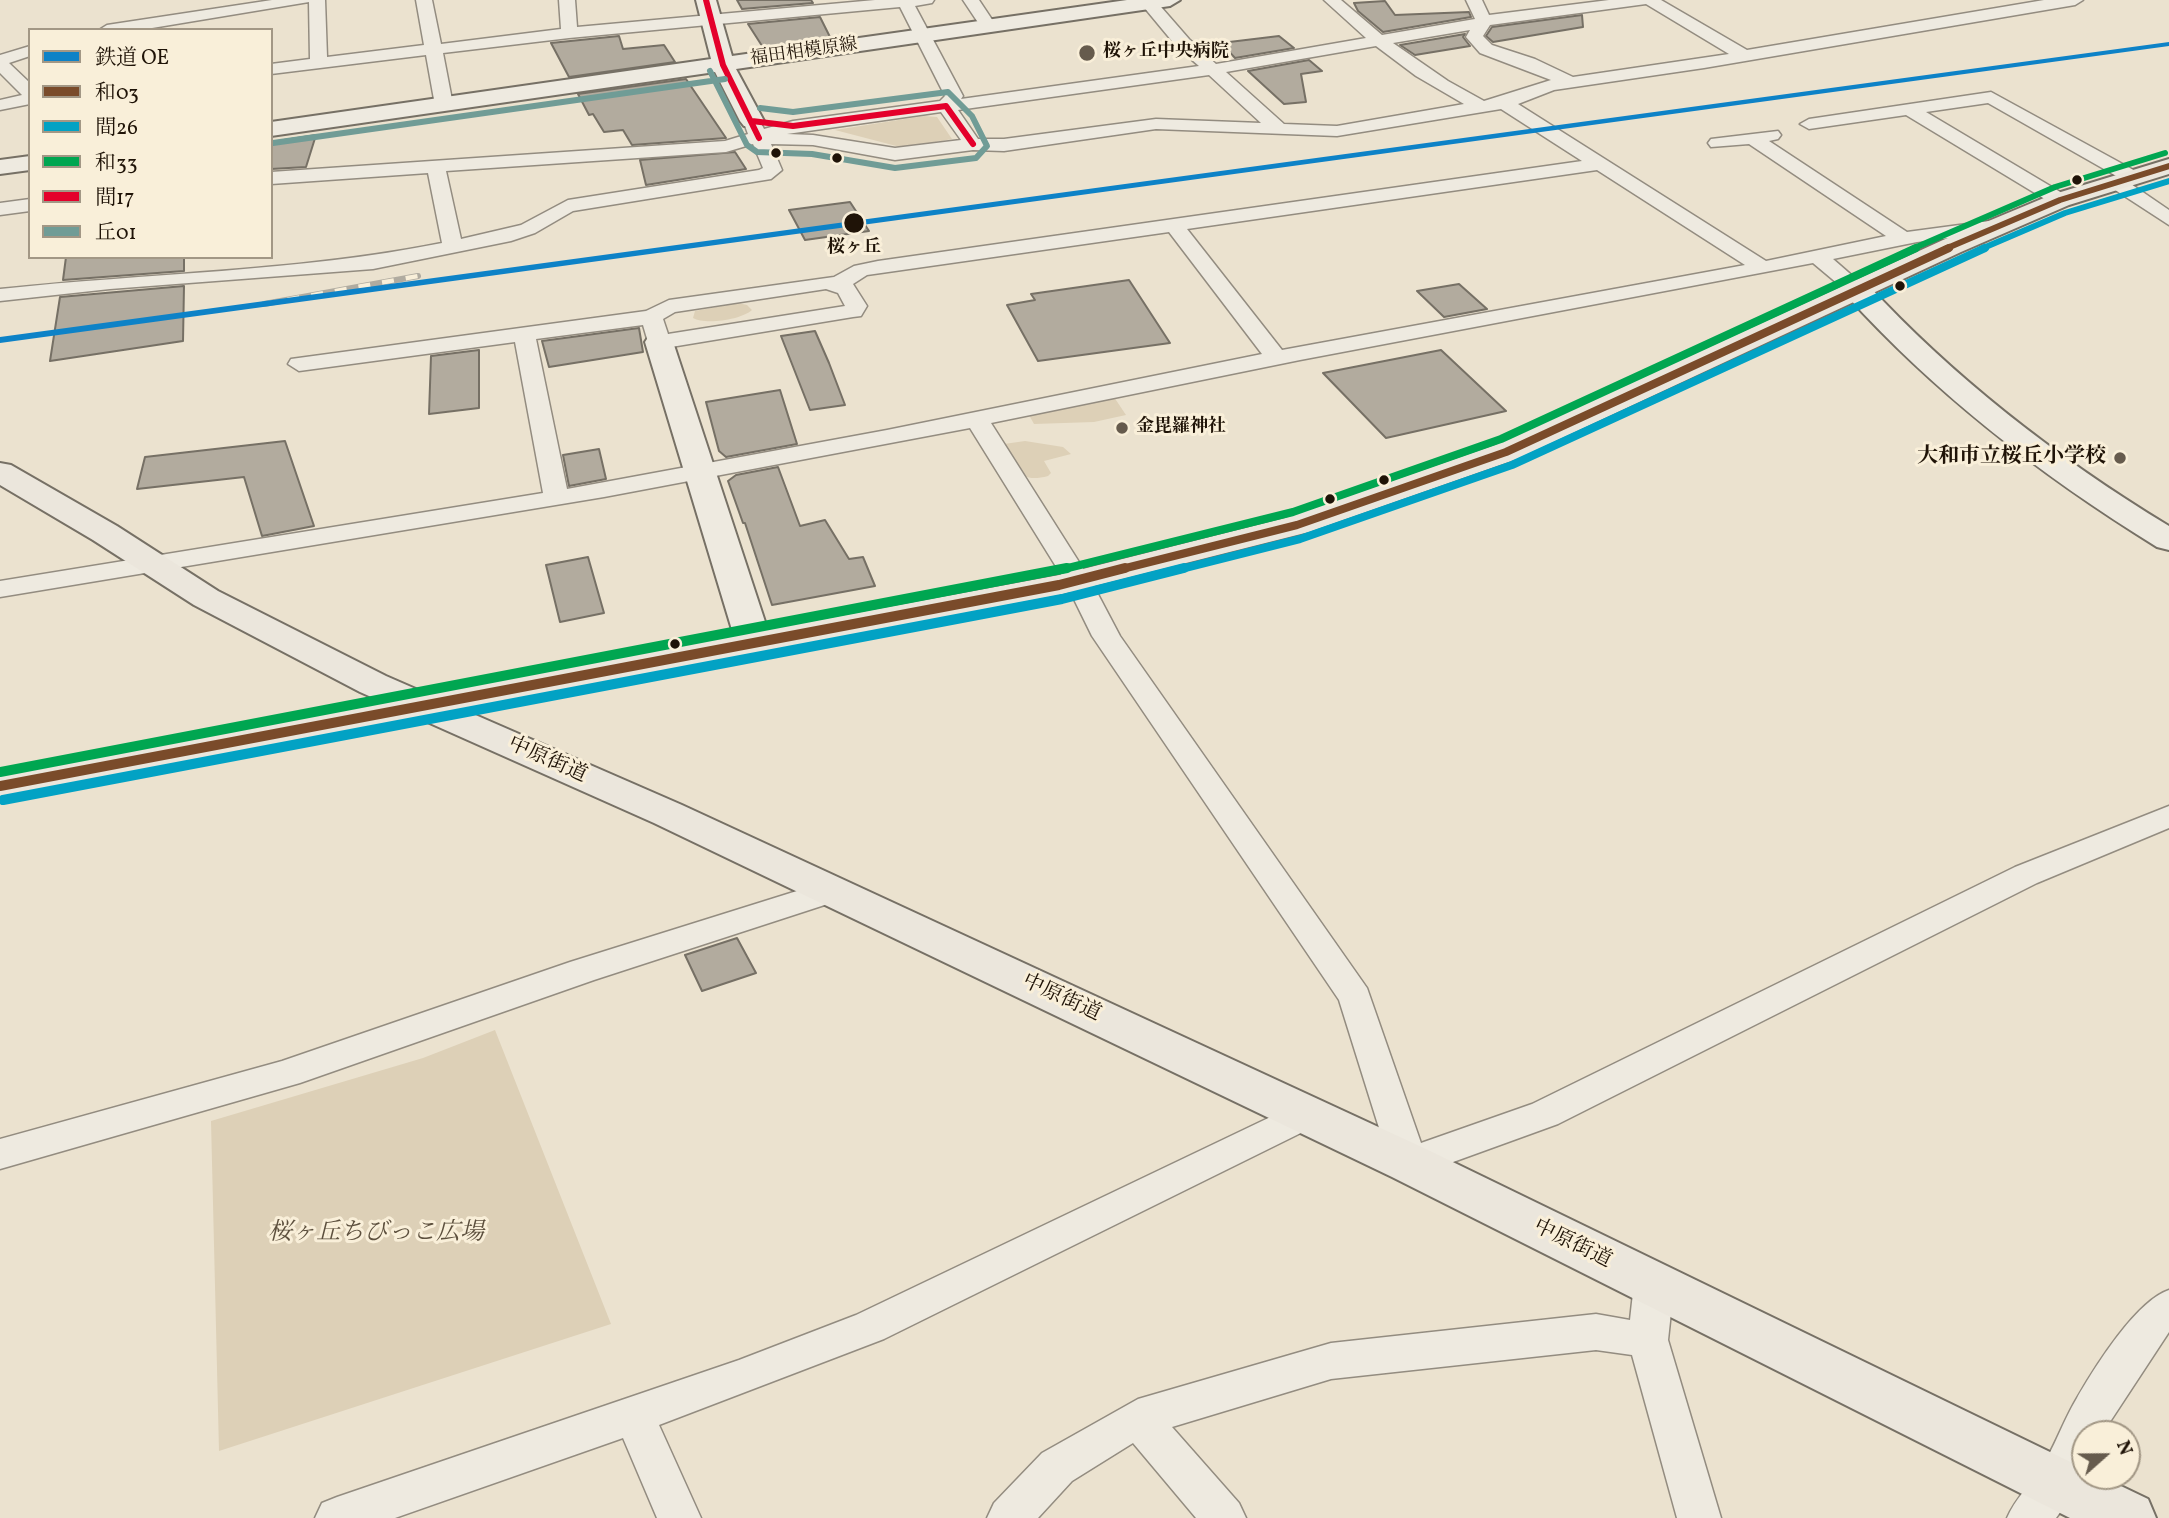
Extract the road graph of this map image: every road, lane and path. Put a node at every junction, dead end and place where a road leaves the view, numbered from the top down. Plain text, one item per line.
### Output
1 (303, 0) edge
2 (317, 0) edge
3 (424, 0) edge
4 (567, 0) edge
5 (926, 0) edge
6 (971, 0) edge
7 (1332, 0) edge
8 (1474, 0) edge
9 (1647, 0) edge
10 (2075, 0) edge
11 (905, 2) junction
12 (1159, 2) edge
13 (202, 7) edge
14 (708, 10) edge
15 (1483, 22) junction
16 (142, 27) edge
17 (989, 27) junction
18 (569, 33) junction
19 (922, 36) junction
20 (1378, 41) junction
21 (432, 51) junction
22 (28, 52) edge
23 (1743, 55) junction
24 (0, 62) edge
25 (319, 64) junction
26 (723, 65) junction
27 (273, 69) edge
28 (1215, 69) junction
29 (1570, 82) junction
30 (28, 91) edge
31 (28, 99) edge
32 (1504, 103) junction
33 (0, 104) edge
34 (444, 105) junction
35 (946, 106) junction
36 (1482, 107) junction
37 (1909, 109) junction
38 (821, 122) junction
39 (1809, 124) dead end
40 (1278, 128) junction
41 (273, 129) edge
42 (757, 134) junction
43 (1772, 135) dead end
44 (1752, 138) junction
45 (820, 141) junction
46 (1717, 143) dead end
47 (973, 144) junction
48 (28, 163) edge
49 (1601, 164) junction
50 (2169, 166) edge
51 (0, 167) edge
52 (436, 167) junction
53 (273, 178) edge
54 (2124, 179) junction
55 (2060, 200) junction
56 (28, 205) edge
57 (0, 209) edge
58 (2169, 219) edge
59 (1174, 225) junction
60 (1997, 226) junction
61 (1903, 238) junction
62 (453, 248) junction
63 (1817, 256) junction
64 (204, 267) edge
65 (1762, 267) junction
66 (839, 283) junction
67 (1857, 290) junction
68 (0, 295) edge
69 (655, 330) junction
70 (524, 334) junction
71 (1276, 357) junction
72 (299, 364) dead end
73 (977, 419) junction
74 (0, 472) edge
75 (698, 473) junction
76 (556, 498) junction
77 (2169, 540) edge
78 (152, 565) junction
79 (1078, 581) junction
80 (0, 589) edge
81 (754, 643) junction
82 (421, 706) junction
83 (0, 786) edge
84 (2169, 816) edge
85 (832, 891) junction
86 (1306, 1114) junction
87 (0, 1154) edge
88 (1409, 1163) junction
89 (1654, 1284) junction
90 (2169, 1307) edge
91 (1648, 1340) junction
92 (634, 1415) junction
93 (1138, 1418) junction
94 (2043, 1500) edge
95 (337, 1518) edge
96 (679, 1518) edge
97 (1009, 1518) edge
98 (1224, 1518) edge
99 (1699, 1518) edge
100 (2129, 1518) edge

1 - 13 street
2 - 25 street
3 - 21 street
4 - 18 street
5 - 11 street
6 - 17 street
7 - 20 street
8 - 15 street
9 - 15 street
9 - 23 street
10 - 23 street
11 - 14 street
11 - 19 street
12 - 17 street, 福田相模原線
12 - 28 street
13 - 16 street
14 - 18 street
14 - 26 street
15 - 20 street
15 - 29 street
17 - 19 street, 福田相模原線
18 - 21 street
19 - 26 street, 福田相模原線
19 - 35 street
20 - 28 street
20 - 36 street
21 - 25 street
21 - 34 street
22 - 24 street
23 - 29 street
24 - 30 street
25 - 27 street
26 - 34 street, 福田相模原線
26 - 42 street
28 - 35 street
28 - 40 street
29 - 32 street
31 - 33 street
32 - 36 street
32 - 49 street
34 - 41 street, 福田相模原線
35 - 38 street
35 - 47 street
36 - 40 street
37 - 39 street
37 - 54 street
37 - 55 street
38 - 42 street
38 - 45 street
40 - 47 street
42 - 45 street
42 - 52 street
42 - 62 street
43 - 44 street
44 - 46 street
44 - 61 street
45 - 47 street
48 - 51 street
49 - 59 street
49 - 65 street
50 - 54 main road
52 - 53 street
52 - 62 street
54 - 55 main road
54 - 58 street
55 - 60 main road
56 - 57 street
59 - 66 street
59 - 71 street
60 - 61 street
60 - 67 main road
61 - 63 street
62 - 64 street
63 - 65 street
63 - 67 street
64 - 68 street
65 - 71 street
66 - 69 street
66 - 69 street
67 - 77 street
67 - 79 main road
69 - 70 street
69 - 75 street
70 - 72 street
70 - 76 street
71 - 73 street
73 - 75 street
73 - 79 street
74 - 78 main road, 中原街道
75 - 76 street
75 - 81 street
76 - 78 street
78 - 80 street
78 - 82 main road, 中原街道
79 - 81 main road
79 - 88 street
81 - 82 main road
82 - 83 main road
82 - 85 main road, 中原街道
84 - 88 street
85 - 86 main road, 中原街道
85 - 87 street
86 - 88 main road, 中原街道
86 - 92 street
88 - 89 main road, 中原街道
89 - 91 street
89 - 94 main road, 中原街道
90 - 94 street
91 - 93 street
91 - 99 street
92 - 95 street
92 - 96 street
93 - 97 street
93 - 98 street
94 - 100 main road, 中原街道

